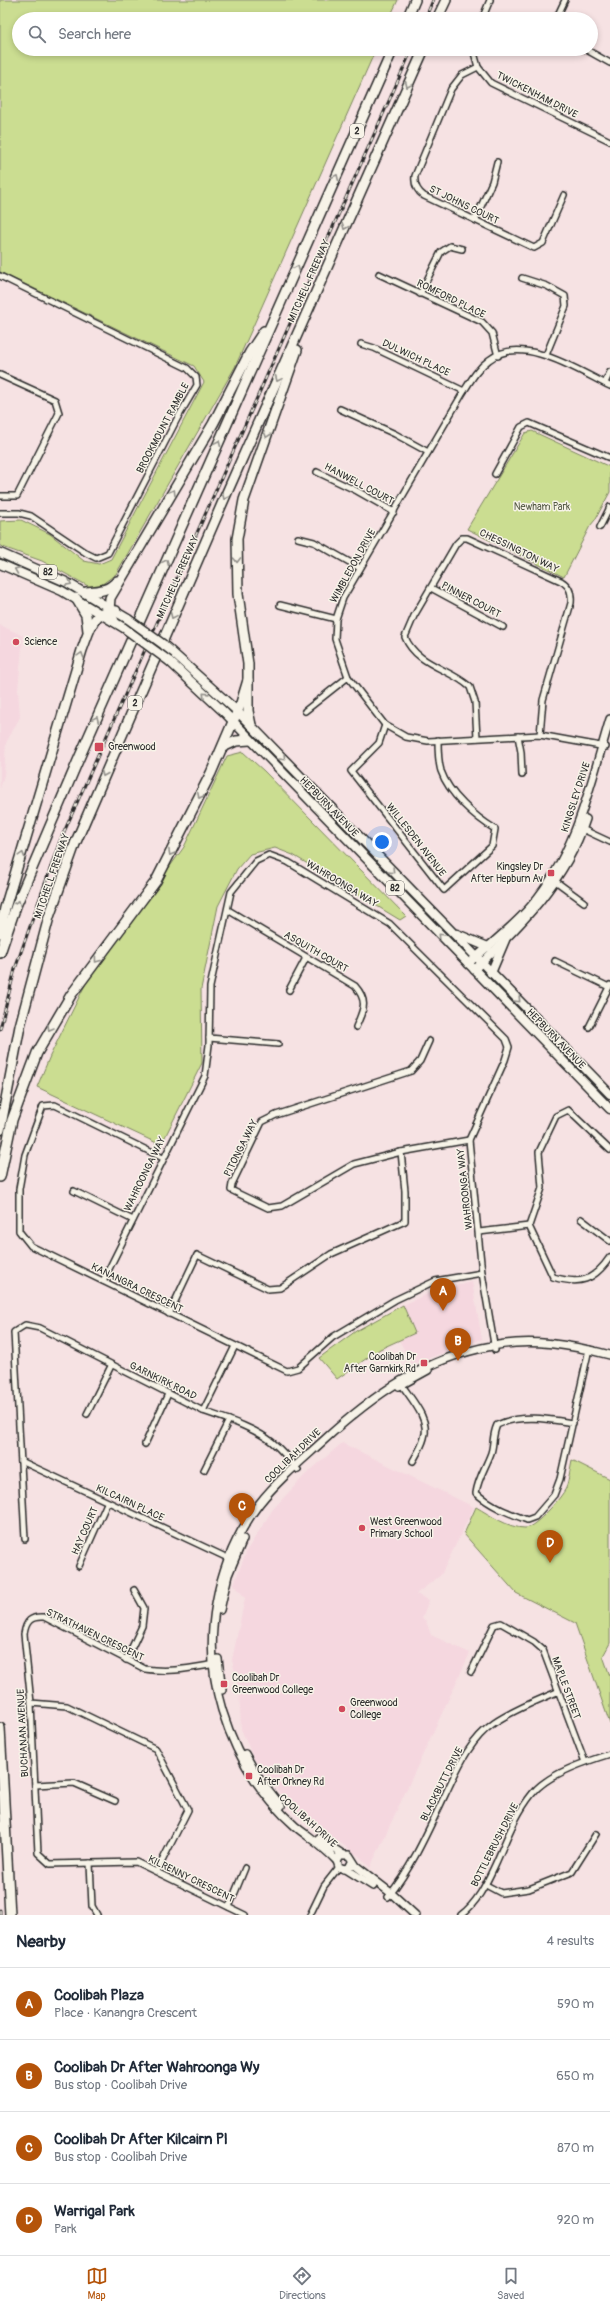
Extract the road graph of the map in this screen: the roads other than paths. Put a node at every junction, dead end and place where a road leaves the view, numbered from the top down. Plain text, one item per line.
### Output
1 (415, 0) edge
2 (446, 0) edge
3 (490, 0) edge
4 (565, 0) edge
5 (410, 12) edge
6 (440, 12) edge
7 (485, 12) edge
8 (559, 12) edge
9 (390, 56) edge
10 (421, 56) edge
11 (475, 56) edge
12 (598, 56) edge
13 (610, 63) edge
14 (478, 67) junction
15 (610, 141) edge
16 (497, 162) dead end
17 (564, 195) dead end
18 (475, 220) junction
19 (462, 249) dead end
20 (379, 274) dead end
21 (0, 276) edge
22 (522, 278) dead end
23 (317, 292) junction
24 (420, 294) junction
25 (281, 304) junction
26 (360, 344) dead end
27 (546, 355) junction
28 (498, 356) junction
29 (610, 372) edge
30 (0, 375) edge
31 (607, 384) edge
32 (464, 391) junction
33 (340, 409) dead end
34 (428, 452) junction
35 (609, 456) edge
36 (317, 472) dead end
37 (495, 474) dead end
38 (0, 496) edge
39 (610, 507) edge
40 (394, 512) junction
41 (0, 513) edge
42 (600, 527) dead end
43 (298, 538) dead end
44 (0, 553) edge
45 (0, 564) edge
46 (360, 568) junction
47 (126, 570) junction
48 (431, 588) junction
49 (86, 592) junction
50 (76, 598) junction
51 (280, 604) dead end
52 (109, 610) junction
53 (336, 619) junction
54 (114, 621) joint
55 (503, 627) dead end
56 (88, 635) junction
57 (348, 678) junction
58 (248, 680) junction
59 (237, 711) junction
60 (305, 711) dead end
61 (610, 720) edge
62 (233, 722) junction
63 (385, 724) junction
64 (251, 725) junction
65 (610, 734) edge
66 (540, 735) junction
67 (518, 736) junction
68 (477, 738) junction
69 (250, 740) junction
70 (438, 740) junction
71 (604, 746) junction
72 (223, 747) junction
73 (522, 775) dead end
74 (345, 822) junction
75 (580, 828) junction
76 (610, 842) edge
77 (363, 856) junction
78 (553, 879) junction
79 (584, 902) dead end
80 (228, 910) junction
81 (448, 928) junction
82 (0, 933) edge
83 (505, 940) junction
84 (488, 947) junction
85 (0, 953) edge
86 (306, 958) junction
87 (479, 960) junction
88 (555, 961) dead end
89 (471, 967) junction
90 (491, 972) junction
91 (609, 986) edge
92 (288, 990) dead end
93 (356, 1027) dead end
94 (589, 1027) dead end
95 (210, 1038) junction
96 (429, 1041) dead end
97 (278, 1044) dead end
98 (610, 1094) edge
99 (610, 1109) edge
100 (0, 1130) edge
101 (469, 1140) junction
102 (610, 1150) edge
103 (401, 1152) junction
104 (163, 1158) junction
105 (0, 1177) edge
106 (74, 1191) dead end
107 (133, 1220) junction
108 (581, 1220) dead end
109 (529, 1226) junction
110 (479, 1232) junction
111 (610, 1241) edge
112 (610, 1257) edge
113 (482, 1273) junction
114 (103, 1281) junction
115 (169, 1314) junction
116 (235, 1346) junction
117 (495, 1347) junction
118 (588, 1352) junction
119 (610, 1355) edge
120 (610, 1360) edge
121 (111, 1366) junction
122 (400, 1382) junction
123 (168, 1394) junction
124 (203, 1411) junction
125 (87, 1414) dead end
126 (229, 1420) junction
127 (573, 1423) junction
128 (145, 1444) dead end
129 (21, 1461) junction
130 (413, 1461) dead end
131 (296, 1468) junction
132 (204, 1470) dead end
133 (107, 1503) junction
134 (25, 1539) dead end
135 (230, 1559) junction
136 (79, 1566) dead end
137 (134, 1590) dead end
138 (35, 1617) joint
139 (126, 1660) junction
140 (216, 1664) junction
141 (471, 1672) dead end
142 (557, 1692) junction
143 (31, 1703) junction
144 (0, 1728) edge
145 (610, 1754) edge
146 (585, 1762) junction
147 (35, 1785) junction
148 (115, 1801) dead end
149 (596, 1834) dead end
150 (38, 1853) joint
151 (342, 1854) junction
152 (352, 1862) junction
153 (90, 1863) junction
154 (341, 1866) junction
155 (245, 1868) dead end
156 (157, 1870) junction
157 (486, 1884) junction
158 (390, 1895) junction
159 (229, 1907) junction
160 (10, 1915) edge
161 (97, 1915) edge
162 (245, 1915) edge
163 (310, 1915) edge
164 (409, 1915) edge
165 (415, 1915) edge
166 (461, 1915) edge

1 - 5 highway
2 - 6 highway
3 - 7 street
4 - 8 street
25 -> 9 highway, MITCHELL FREEWAY / 2
10 -> 23 highway, MITCHELL FREEWAY / 2
11 - 14 street, TWICKENHAM DRIVE
12 - 13 street
14 - 15 street, TWICKENHAM DRIVE
14 - 18 street, ST JOHNS COURT
16 - 18 street
17 - 18 street, ST JOHNS COURT
19 - 24 street
20 - 24 street, ROMFORD PLACE
21 - 41 street, BROOKMOUNT RAMBLE
22 - 27 street
23 -> 58 highway
23 -> 100 highway, MITCHELL FREEWAY / 2
24 - 28 street, ROMFORD PLACE
47 -> 25 highway
85 -> 25 highway, MITCHELL FREEWAY / 2
26 - 32 street, DULWICH PLACE
27 - 28 street, WIMBLEDON DRIVE
27 - 31 street, WIMBLEDON DRIVE
28 - 32 street, WIMBLEDON DRIVE
29 - 31 street
30 - 38 street
32 - 34 street, WIMBLEDON DRIVE
33 - 34 street
34 - 40 street, WIMBLEDON DRIVE
35 - 37 street
36 - 40 street, HANWELL COURT
39 - 42 street
40 - 46 street, WIMBLEDON DRIVE
43 - 46 street
44 -> 49 main road, HEPBURN AVENUE / 82
50 -> 45 main road, HEPBURN AVENUE / 82
46 - 53 street, WIMBLEDON DRIVE
47 - 49 highway
47 - 52 highway
48 - 55 street, PINNER COURT
48 - 66 street, CHESSINGTON WAY
48 - 68 street, CHESSINGTON WAY
49 - 52 main road, HEPBURN AVENUE / 82
50 - 52 main road, HEPBURN AVENUE / 82
50 - 56 highway
51 - 53 street
52 - 54 highway
52 - 56 highway
52 - 59 main road, HEPBURN AVENUE / 82, bridge
53 - 57 street, WIMBLEDON DRIVE
62 -> 54 main road, HEPBURN AVENUE / 82, bridge
82 -> 56 highway
57 - 60 street
57 - 63 street, WIMBLEDON DRIVE
58 - 59 highway
58 - 64 highway
59 - 62 highway
59 - 64 main road, HEPBURN AVENUE / 82
61 - 71 main road, KINGSLEY DRIVE
62 - 69 main road, HEPBURN AVENUE / 82
62 - 72 highway
63 - 70 street, WIMBLEDON DRIVE
63 - 70 street, WILLESDEN AVENUE
64 -> 74 main road, HEPBURN AVENUE / 82
65 - 71 main road, KINGSLEY DRIVE
66 - 67 street, WIMBLEDON DRIVE
66 - 71 street, WIMBLEDON DRIVE
67 - 68 street, WIMBLEDON DRIVE
67 - 73 street
68 - 70 street, WIMBLEDON DRIVE
69 - 72 highway
69 - 77 main road, HEPBURN AVENUE / 82
71 - 75 main road, KINGSLEY DRIVE
72 -> 105 highway
74 - 77 main road
74 -> 81 main road, HEPBURN AVENUE / 82
75 - 76 street
75 - 78 main road, KINGSLEY DRIVE
89 -> 77 main road, HEPBURN AVENUE / 82
78 - 79 street
78 - 83 main road, KINGSLEY DRIVE
78 - 84 main road, KINGSLEY DRIVE
80 - 86 street, ASQUITH COURT
80 - 95 street, WAHROONGA WAY
80 - 101 street, WAHROONGA WAY
81 - 84 main road
81 - 87 main road, HEPBURN AVENUE / 82
83 - 87 main road, KINGSLEY DRIVE
83 - 90 main road
84 - 87 main road, KINGSLEY DRIVE
86 - 92 street
86 - 93 street, ASQUITH COURT
87 - 89 main road, KINGSLEY DRIVE
87 - 90 main road, HEPBURN AVENUE / 82
88 - 91 street
89 - 99 main road, HEPBURN AVENUE / 82
90 -> 98 main road, HEPBURN AVENUE / 82
91 - 94 street
95 - 97 street
95 - 104 street, WAHROONGA WAY
96 - 103 street, PITONGA WAY
101 - 103 street, PITONGA WAY
101 - 110 street, WAHROONGA WAY
102 - 109 street
103 - 115 street
104 - 107 street, WAHROONGA WAY
104 - 114 street, KANANGRA CRESCENT
106 - 107 street
107 - 114 street, WAHROONGA WAY
108 - 111 street
109 - 110 street
109 - 112 street
110 - 113 street, WAHROONGA WAY
113 - 116 street, KANANGRA CRESCENT
113 - 117 street, WAHROONGA WAY
114 - 115 street, KANANGRA CRESCENT
115 - 116 street, KANANGRA CRESCENT
116 - 124 street
117 - 118 main road, COOLIBAH DRIVE
117 - 122 main road, COOLIBAH DRIVE
118 - 119 main road, COOLIBAH DRIVE
118 - 120 main road, COOLIBAH DRIVE
118 - 127 street
121 - 123 street, GARNKIRK ROAD
121 - 125 street
121 - 129 street, GARNKIRK ROAD
122 - 130 street
122 - 131 main road, COOLIBAH DRIVE
123 - 124 street, GARNKIRK ROAD
123 - 128 street
124 - 126 street, GARNKIRK ROAD
126 - 131 street, GARNKIRK ROAD
126 - 132 street
127 - 127 street
129 - 133 street, KILCAIRN PLACE
129 - 134 street
131 - 135 main road, COOLIBAH DRIVE
133 - 135 street, KILCAIRN PLACE
133 - 136 street, HAY COURT
135 - 140 main road, COOLIBAH DRIVE
137 - 139 street
138 - 139 street, STRATHAVEN CRESCENT
138 - 143 street, BUCHANAN AVENUE
139 - 140 street, STRATHAVEN CRESCENT
140 - 151 main road, COOLIBAH DRIVE
140 - 154 main road, COOLIBAH DRIVE
141 - 142 street, MAPLE STREET
142 - 146 street, MAPLE STREET
142 - 158 street, BLACKBUTT DRIVE
143 - 147 street, BUCHANAN AVENUE
143 - 156 street
144 - 160 highway
145 - 146 street, BOTTLEBRUSH DRIVE
146 - 157 street, BOTTLEBRUSH DRIVE
147 - 148 street
147 - 150 street, BUCHANAN AVENUE
149 - 157 street
150 - 153 street, KILRENNY CRESCENT
151 - 152 main road, COOLIBAH DRIVE
151 - 154 main road
152 - 154 main road
152 - 158 main road, COOLIBAH DRIVE
153 - 156 street, KILRENNY CRESCENT
153 - 161 street
154 - 158 main road, COOLIBAH DRIVE
154 - 163 street
155 - 159 street
156 - 159 street, KILRENNY CRESCENT
157 - 166 street, BOTTLEBRUSH DRIVE
158 - 164 main road, COOLIBAH DRIVE
158 - 165 main road, COOLIBAH DRIVE
159 - 162 street, KILRENNY CRESCENT

